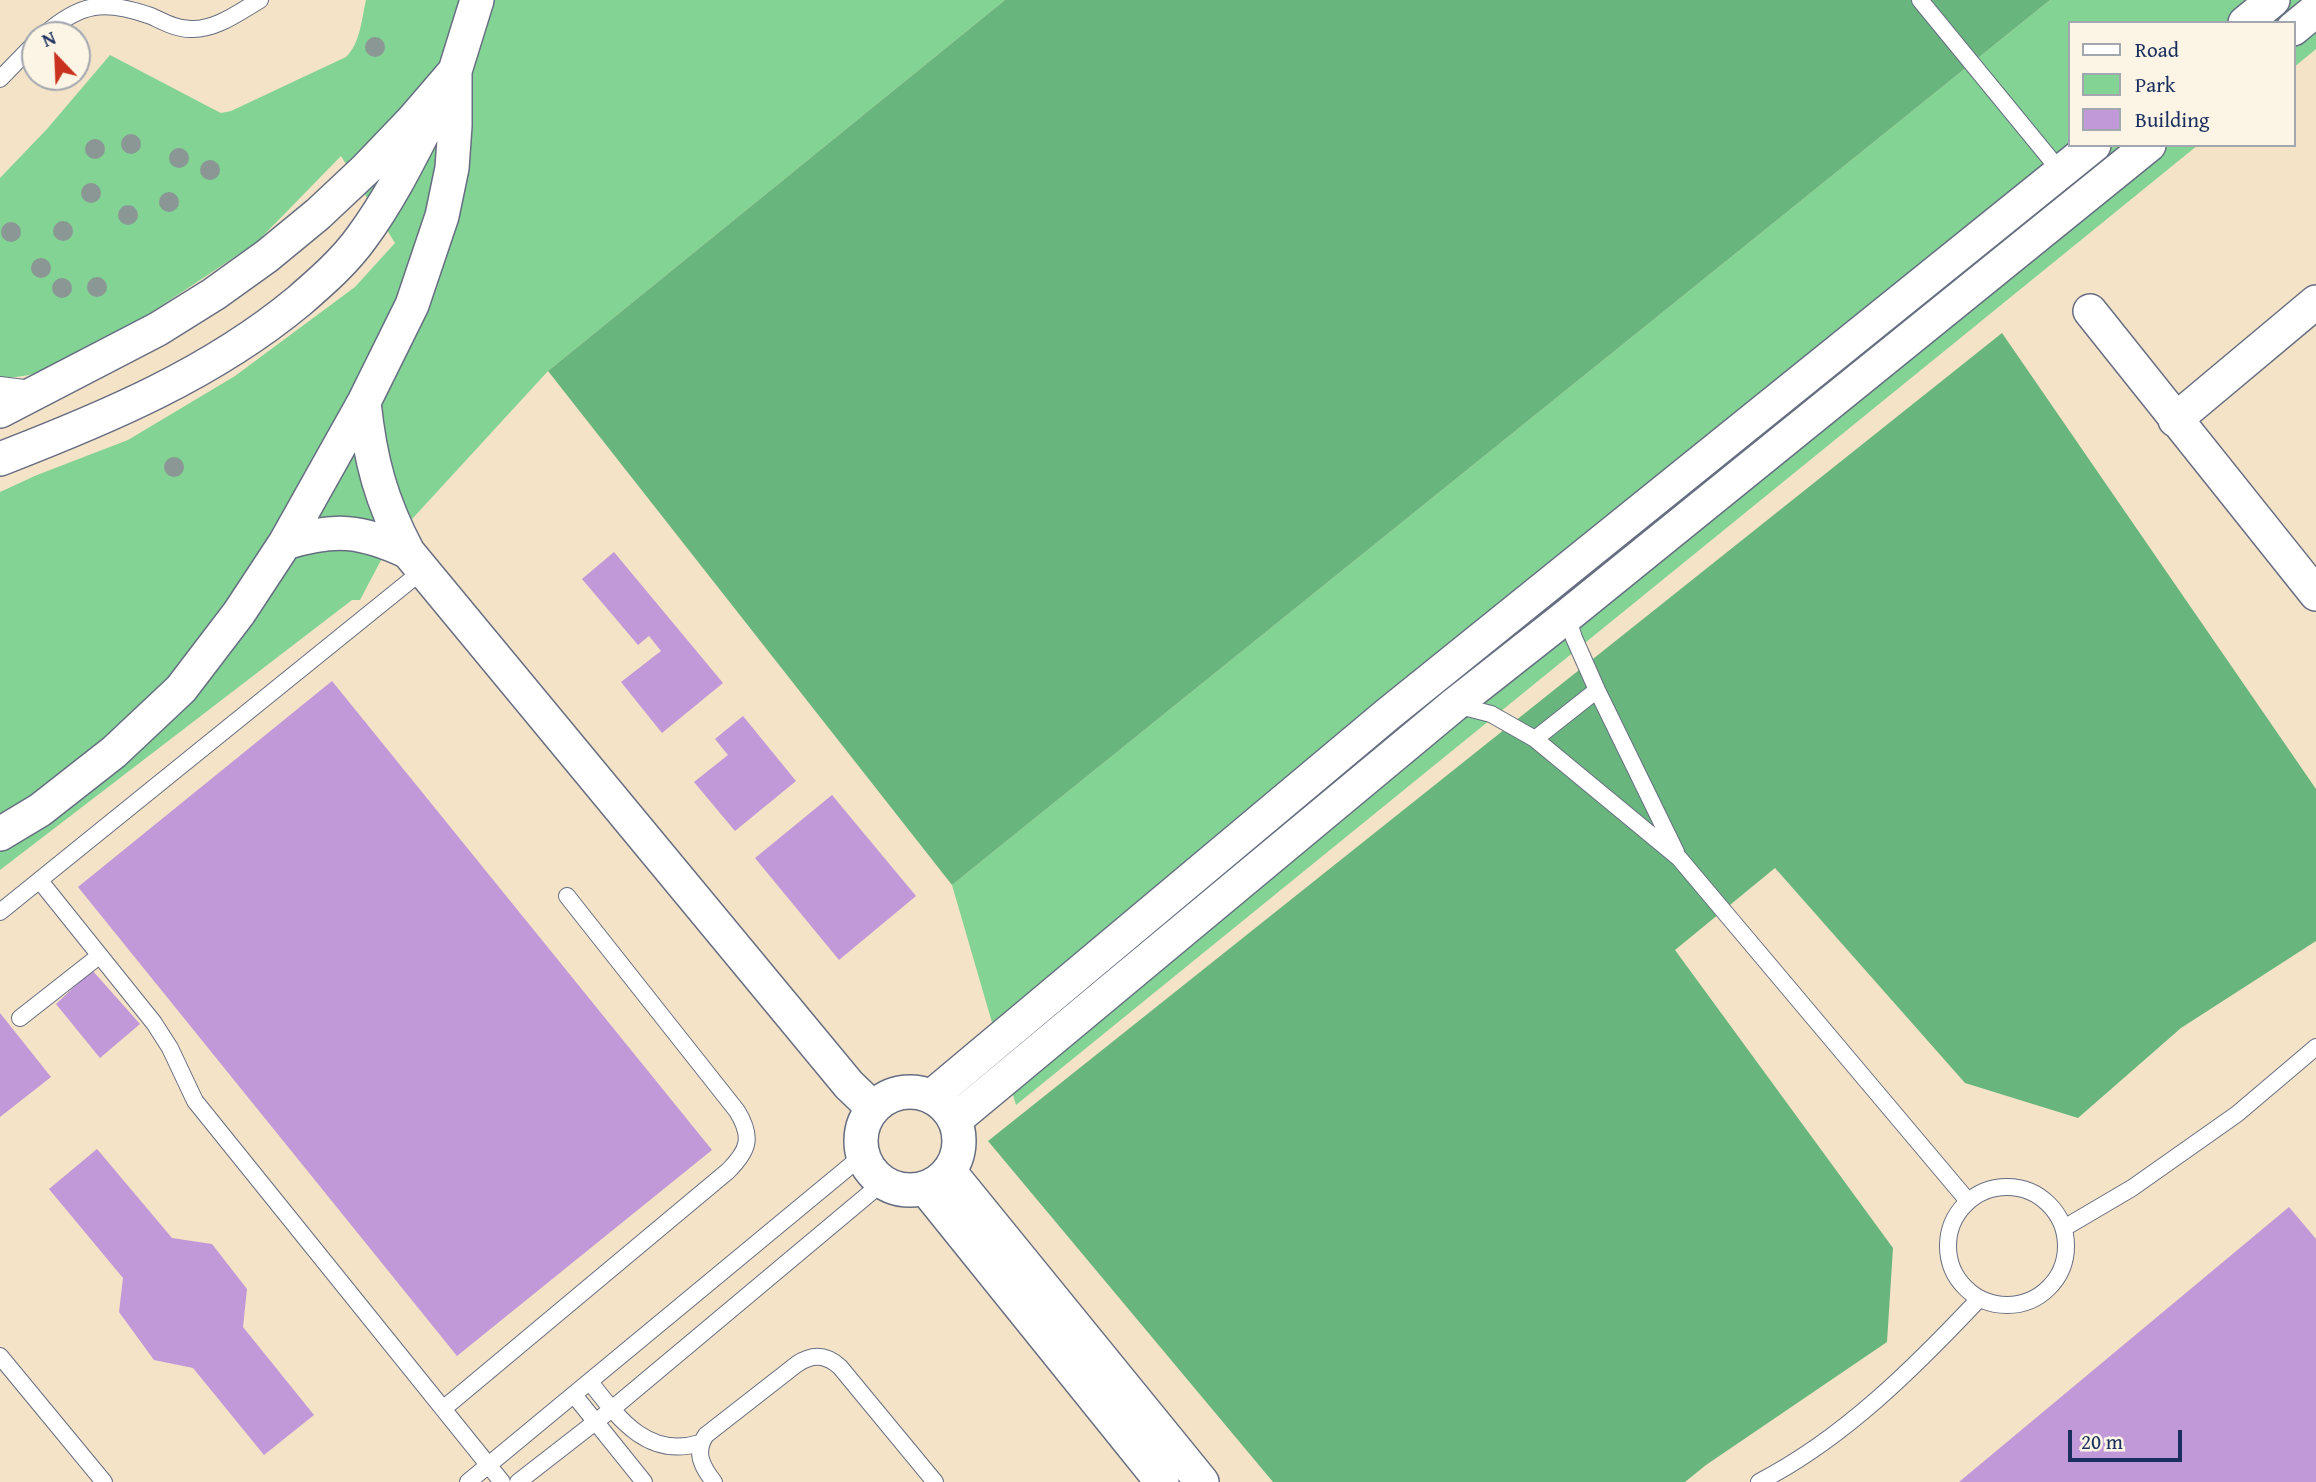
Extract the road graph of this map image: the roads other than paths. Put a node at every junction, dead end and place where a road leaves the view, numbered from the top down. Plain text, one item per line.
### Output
1 (260, 0) edge
2 (477, 0) edge
3 (1920, 0) edge
4 (2273, 0) edge
5 (2316, 10) edge
6 (61, 21) edge
7 (2247, 21) edge
8 (2295, 27) edge
9 (21, 57) edge
10 (455, 71) junction
11 (0, 79) edge
12 (2092, 147) edge
13 (2147, 147) edge
14 (2061, 172) junction
15 (2316, 302) edge
16 (2090, 312) dead end
17 (0, 385) edge
18 (41, 390) junction
19 (363, 402) junction
20 (0, 411) edge
21 (2175, 420) junction
22 (0, 459) edge
23 (285, 543) junction
24 (415, 561) junction
25 (2316, 594) edge
26 (1567, 616) junction
27 (1597, 690) junction
28 (1454, 705) junction
29 (1535, 738) junction
30 (0, 834) edge
31 (1679, 858) junction
32 (40, 881) junction
33 (567, 896) dead end
34 (0, 912) edge
35 (99, 956) junction
36 (20, 1018) dead end
37 (2316, 1047) edge
38 (932, 1096) junction
39 (873, 1108) junction
40 (955, 1121) junction
41 (862, 1156) junction
42 (937, 1180) junction
43 (882, 1183) junction
44 (1968, 1200) junction
45 (2064, 1228) junction
46 (1979, 1299) junction
47 (0, 1356) edge
48 (590, 1382) junction
49 (574, 1395) junction
50 (443, 1409) junction
51 (612, 1409) junction
52 (595, 1423) junction
53 (700, 1443) junction
54 (489, 1466) junction
55 (104, 1482) edge
56 (468, 1482) edge
57 (502, 1482) edge
58 (518, 1482) edge
59 (645, 1482) edge
60 (714, 1482) edge
61 (935, 1482) edge
62 (1162, 1482) edge
63 (1202, 1482) edge
64 (1759, 1482) edge

1 - 6 lane
2 - 10 street
3 - 14 lane
4 - 7 street
5 - 8 street
9 - 11 lane
10 - 18 street
10 - 19 street
10 - 22 street
12 - 14 street
13 - 26 street
14 - 38 street
15 - 21 street
16 - 21 street
17 - 18 lane
18 - 20 street
19 - 23 street
19 - 24 street
21 - 25 street
23 - 24 street
23 - 30 street
24 - 32 lane
24 - 39 street
26 - 27 lane
26 - 28 street
27 - 29 lane
27 - 31 lane
28 - 29 lane
28 - 40 street
29 - 31 lane
31 - 44 lane
32 - 34 lane
32 - 35 lane
33 - 50 lane
35 - 36 lane
35 - 50 lane
37 - 45 lane
38 - 39 street
38 - 40 street
39 - 41 street
40 - 42 street
41 - 43 street
41 - 48 lane
42 - 43 street
42 - 62 street
42 - 63 street
43 - 51 lane
44 - 45 lane
44 - 46 lane
45 - 46 lane
46 - 64 lane
47 - 55 lane
48 - 49 lane
48 - 51 lane
49 - 52 lane
49 - 54 lane
50 - 54 lane
51 - 52 lane
51 - 53 lane
52 - 58 lane
52 - 59 lane
53 - 60 lane
53 - 61 lane
54 - 56 lane
54 - 57 lane

